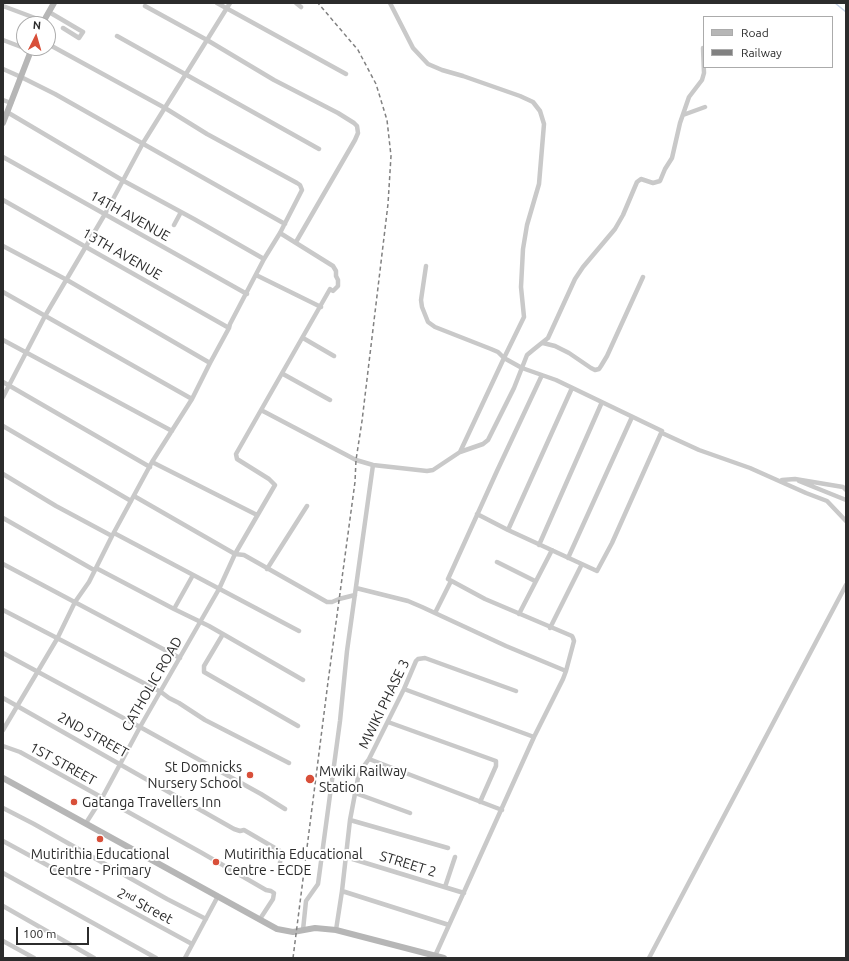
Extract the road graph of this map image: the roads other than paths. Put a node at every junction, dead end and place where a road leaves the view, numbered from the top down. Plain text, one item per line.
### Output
1 (54, 3) edge
2 (217, 3) edge
3 (230, 3) edge
4 (296, 3) edge
5 (390, 3) edge
6 (3, 6) edge
7 (145, 6) dead end
8 (301, 6) dead end
9 (227, 9) junction
10 (49, 12) junction
11 (28, 16) edge
12 (47, 16) edge
13 (63, 28) dead end
14 (117, 36) dead end
15 (3, 40) edge
16 (207, 40) junction
17 (16, 44) edge
18 (56, 48) edge
19 (26, 56) edge
20 (704, 68) edge
21 (3, 69) edge
22 (186, 74) junction
23 (346, 74) dead end
24 (21, 77) junction
25 (3, 100) edge
26 (11, 103) junction
27 (705, 106) dead end
28 (165, 108) junction
29 (7, 112) junction
30 (683, 115) junction
31 (3, 123) edge
32 (143, 143) junction
33 (319, 149) dead end
34 (3, 157) edge
35 (122, 180) junction
36 (3, 200) edge
37 (182, 212) junction
38 (105, 214) junction
39 (285, 224) junction
40 (174, 225) dead end
41 (280, 233) junction
42 (296, 242) junction
43 (3, 246) edge
44 (85, 246) junction
45 (264, 259) junction
46 (426, 266) dead end
47 (256, 275) junction
48 (643, 277) dead end
49 (67, 280) junction
50 (3, 292) edge
51 (247, 294) junction
52 (321, 308) junction
53 (45, 316) junction
54 (229, 328) junction
55 (303, 338) junction
56 (3, 340) edge
57 (543, 343) junction
58 (27, 353) junction
59 (334, 356) dead end
60 (504, 358) junction
61 (210, 363) junction
62 (522, 368) junction
63 (283, 374) junction
64 (542, 375) junction
65 (3, 382) edge
66 (9, 386) junction
67 (572, 388) junction
68 (3, 397) edge
69 (192, 399) junction
70 (330, 400) dead end
71 (602, 402) junction
72 (261, 410) junction
73 (632, 417) junction
74 (3, 426) edge
75 (172, 431) junction
76 (662, 433) junction
77 (460, 452) junction
78 (151, 465) junction
79 (373, 465) junction
80 (3, 474) edge
81 (794, 479) junction
82 (780, 480) junction
83 (846, 490) edge
84 (134, 496) junction
85 (846, 500) edge
86 (131, 502) junction
87 (307, 506) dead end
88 (477, 514) junction
89 (257, 515) junction
90 (3, 518) edge
91 (846, 521) edge
92 (508, 530) junction
93 (113, 534) junction
94 (539, 545) junction
95 (552, 550) junction
96 (235, 554) junction
97 (568, 558) junction
98 (497, 562) dead end
99 (3, 564) edge
100 (582, 564) junction
101 (95, 569) junction
102 (267, 569) junction
103 (193, 575) junction
104 (535, 581) junction
105 (451, 582) junction
106 (846, 585) edge
107 (356, 588) junction
108 (219, 589) junction
109 (355, 595) junction
110 (75, 602) junction
111 (174, 609) junction
112 (3, 610) edge
113 (435, 613) junction
114 (519, 614) junction
115 (200, 622) junction
116 (550, 628) junction
117 (299, 631) dead end
118 (223, 634) junction
119 (57, 639) junction
120 (3, 652) edge
121 (180, 658) junction
122 (38, 671) junction
123 (566, 671) junction
124 (303, 680) dead end
125 (404, 689) junction
126 (516, 691) dead end
127 (161, 692) junction
128 (3, 698) edge
129 (18, 706) junction
130 (388, 722) junction
131 (298, 726) dead end
132 (140, 727) junction
133 (3, 730) edge
134 (534, 737) junction
135 (3, 746) edge
136 (369, 759) junction
137 (289, 763) dead end
138 (121, 764) junction
139 (3, 778) edge
140 (355, 793) junction
141 (102, 798) junction
142 (480, 802) junction
143 (3, 808) edge
144 (285, 809) dead end
145 (502, 810) junction
146 (410, 813) dead end
147 (350, 820) junction
148 (86, 823) junction
149 (3, 841) edge
150 (448, 848) dead end
151 (346, 857) junction
152 (455, 857) dead end
153 (280, 870) dead end
154 (3, 873) edge
155 (445, 887) junction
156 (342, 891) junction
157 (464, 893) junction
158 (218, 896) junction
159 (3, 906) edge
160 (206, 919) junction
161 (260, 919) junction
162 (450, 925) junction
163 (302, 930) junction
164 (336, 930) junction
165 (3, 940) edge
166 (192, 944) junction
167 (435, 956) junction
168 (34, 958) edge
169 (94, 958) edge
170 (156, 958) edge
171 (185, 958) edge
172 (444, 958) edge
173 (648, 958) edge

1 - 10 main road
2 - 9 street
3 - 9 street
4 - 8 street
5 - 60 street
6 - 11 street
7 - 16 street
9 - 16 street
9 - 23 street
10 - 12 main road
10 - 13 street
14 - 22 street
15 - 17 street
16 - 22 street
16 - 42 street
18 - 28 street
19 - 24 main road
20 - 30 street
21 - 24 street
22 - 28 street
22 - 33 street
24 - 26 main road
24 - 32 street
25 - 26 street
26 - 29 main road
27 - 30 street
28 - 32 street
28 - 39 street
29 - 31 main road
29 - 35 street
30 - 57 street
32 - 35 street
32 - 39 street
34 - 38 street, 14TH AVENUE
35 - 37 street
35 - 38 street
36 - 44 street, 13TH AVENUE
37 - 40 street
37 - 45 street
38 - 44 street
38 - 51 street, 14TH AVENUE
39 - 41 street
41 - 42 street
41 - 45 street
42 - 52 street
43 - 49 street
44 - 49 street
44 - 54 street, 13TH AVENUE
45 - 47 street
46 - 60 street
47 - 51 street
47 - 52 street
48 - 57 street
49 - 53 street
49 - 61 street
50 - 53 street
51 - 54 street
52 - 55 street
53 - 58 street
53 - 69 street
54 - 61 street
55 - 59 street
55 - 63 street
56 - 58 street
57 - 62 street
58 - 66 street
58 - 75 street
60 - 62 street
60 - 77 street
61 - 69 street
62 - 64 street
62 - 77 street
63 - 70 street
63 - 72 street
64 - 67 street
64 - 88 street
65 - 66 street
66 - 68 street
66 - 78 street
67 - 71 street
67 - 92 street
69 - 75 street
71 - 73 street
71 - 94 street
72 - 79 street
72 - 89 street, CATHOLIC ROAD
73 - 76 street
73 - 97 street
74 - 86 street
75 - 78 street
76 - 82 street
76 - 100 street
77 - 79 street
78 - 84 street
78 - 89 street
79 - 107 street
80 - 93 street
81 - 82 street
81 - 83 street
81 - 85 street
82 - 91 street
84 - 86 street
84 - 96 street
86 - 93 street
87 - 102 street
88 - 92 street
88 - 105 street
89 - 96 street, CATHOLIC ROAD
90 - 101 street
92 - 94 street
93 - 101 street
93 - 103 street
94 - 95 street
95 - 97 street
95 - 104 street
96 - 102 street
96 - 108 street, CATHOLIC ROAD
97 - 100 street
98 - 104 street
99 - 110 street
100 - 116 street
101 - 110 street
101 - 111 street
102 - 109 street
103 - 108 street
103 - 111 street
104 - 114 street
105 - 113 street
105 - 114 street
106 - 173 street
107 - 109 street
107 - 113 street
108 - 115 street, CATHOLIC ROAD
108 - 117 street
109 - 163 street
110 - 119 street
110 - 121 street
111 - 115 street
112 - 119 street
113 - 123 street
114 - 116 street
115 - 118 street
115 - 121 street, CATHOLIC ROAD
116 - 123 street
118 - 124 street
118 - 131 street
119 - 122 street
119 - 127 street
120 - 122 street
121 - 127 street, CATHOLIC ROAD
122 - 129 street
122 - 132 street
123 - 134 street
125 - 126 street, MWIKI PHASE 3
125 - 130 street, MWIKI PHASE 3
125 - 134 street
127 - 132 street, CATHOLIC ROAD
127 - 137 street
128 - 129 street, 2ND STREET
129 - 133 street
129 - 138 street, 2ND STREET
130 - 136 street, MWIKI PHASE 3
130 - 142 street
132 - 138 street, CATHOLIC ROAD
132 - 144 street
134 - 145 street
135 - 141 street, 1ST STREET
136 - 140 street, MWIKI PHASE 3
136 - 142 street
138 - 141 street, CATHOLIC ROAD
138 - 153 street, 2ND STREET
139 - 148 main road
140 - 146 street
140 - 147 street, MWIKI PHASE 3
141 - 148 street, CATHOLIC ROAD
141 - 161 street, 1ST STREET
142 - 145 street
143 - 160 street
145 - 157 street
147 - 150 street
147 - 151 street, MWIKI PHASE 3
148 - 158 main road
149 - 166 street, 2ⁿᵈ Street
151 - 155 street, STREET 2
151 - 156 street, MWIKI PHASE 3
152 - 155 street
154 - 170 street
155 - 157 street, STREET 2
156 - 162 street
156 - 164 street, MWIKI PHASE 3
157 - 162 street
158 - 160 street
158 - 161 main road
159 - 169 street
160 - 166 street
161 - 163 main road
162 - 167 street
163 - 164 main road
164 - 167 main road
165 - 168 street
166 - 171 street
167 - 172 main road

